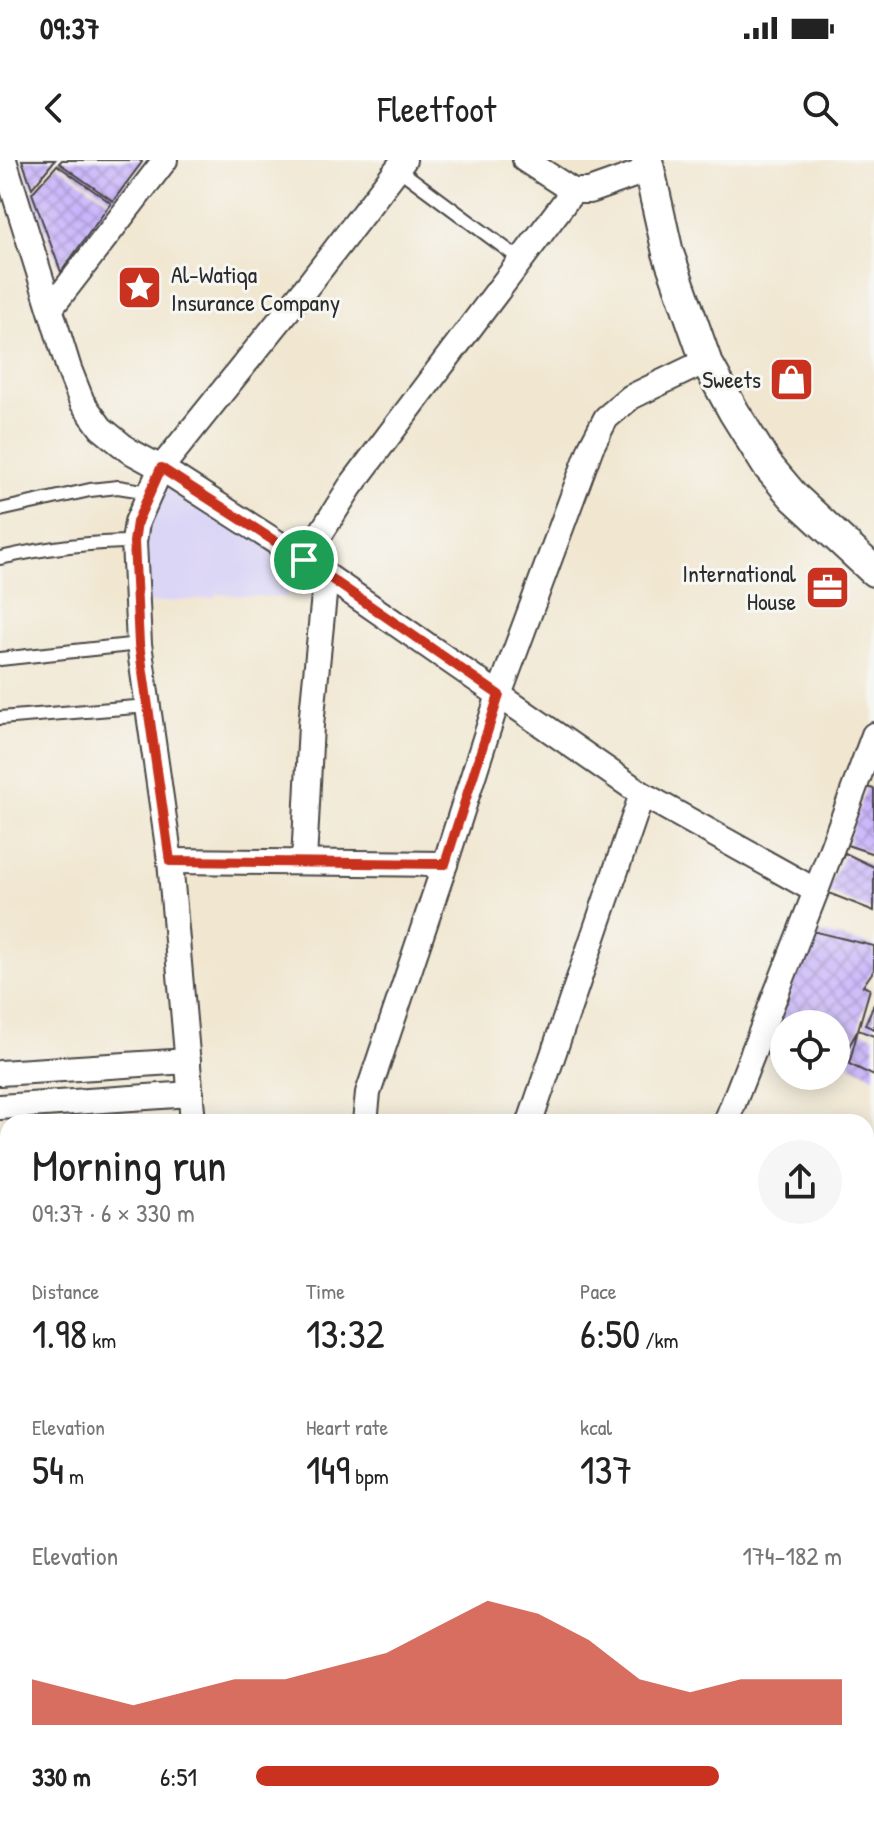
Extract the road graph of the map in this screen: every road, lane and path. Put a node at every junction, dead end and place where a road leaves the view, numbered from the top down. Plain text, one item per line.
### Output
1 (4, 160) edge
2 (165, 160) edge
3 (525, 160) edge
4 (400, 164) edge
5 (648, 165) edge
6 (573, 191) junction
7 (521, 260) junction
8 (51, 308) junction
9 (706, 361) junction
10 (161, 468) junction
11 (149, 492) junction
12 (0, 510) edge
13 (134, 542) junction
14 (0, 558) edge
15 (304, 560) junction
16 (874, 571) edge
17 (326, 575) junction
18 (139, 644) junction
19 (0, 659) edge
20 (499, 695) junction
21 (148, 706) junction
22 (0, 718) edge
23 (874, 735) edge
24 (642, 794) junction
25 (170, 861) junction
26 (304, 862) junction
27 (445, 864) junction
28 (816, 891) junction
29 (188, 1061) junction
30 (0, 1073) edge
31 (191, 1094) junction
32 (0, 1107) edge
33 (192, 1114) edge
34 (366, 1114) edge
35 (533, 1114) edge
36 (729, 1114) edge

1 - 8 street
2 - 8 street
3 - 6 street
4 - 7 lane
4 - 10 street
5 - 6 street
5 - 9 street
6 - 7 street
7 - 15 street
8 - 10 street
9 - 16 street
9 - 20 street
10 - 11 street
10 - 15 street
11 - 12 lane
11 - 13 street
13 - 14 lane
13 - 18 street
15 - 17 street
17 - 20 street
17 - 26 street
18 - 19 lane
18 - 21 street
20 - 24 street
20 - 27 street
21 - 22 lane
21 - 25 street
23 - 28 street
24 - 28 street
24 - 35 street
25 - 26 street
25 - 29 street
26 - 27 street
27 - 34 street
28 - 36 street
29 - 30 street
29 - 31 street
31 - 32 street
31 - 33 street

